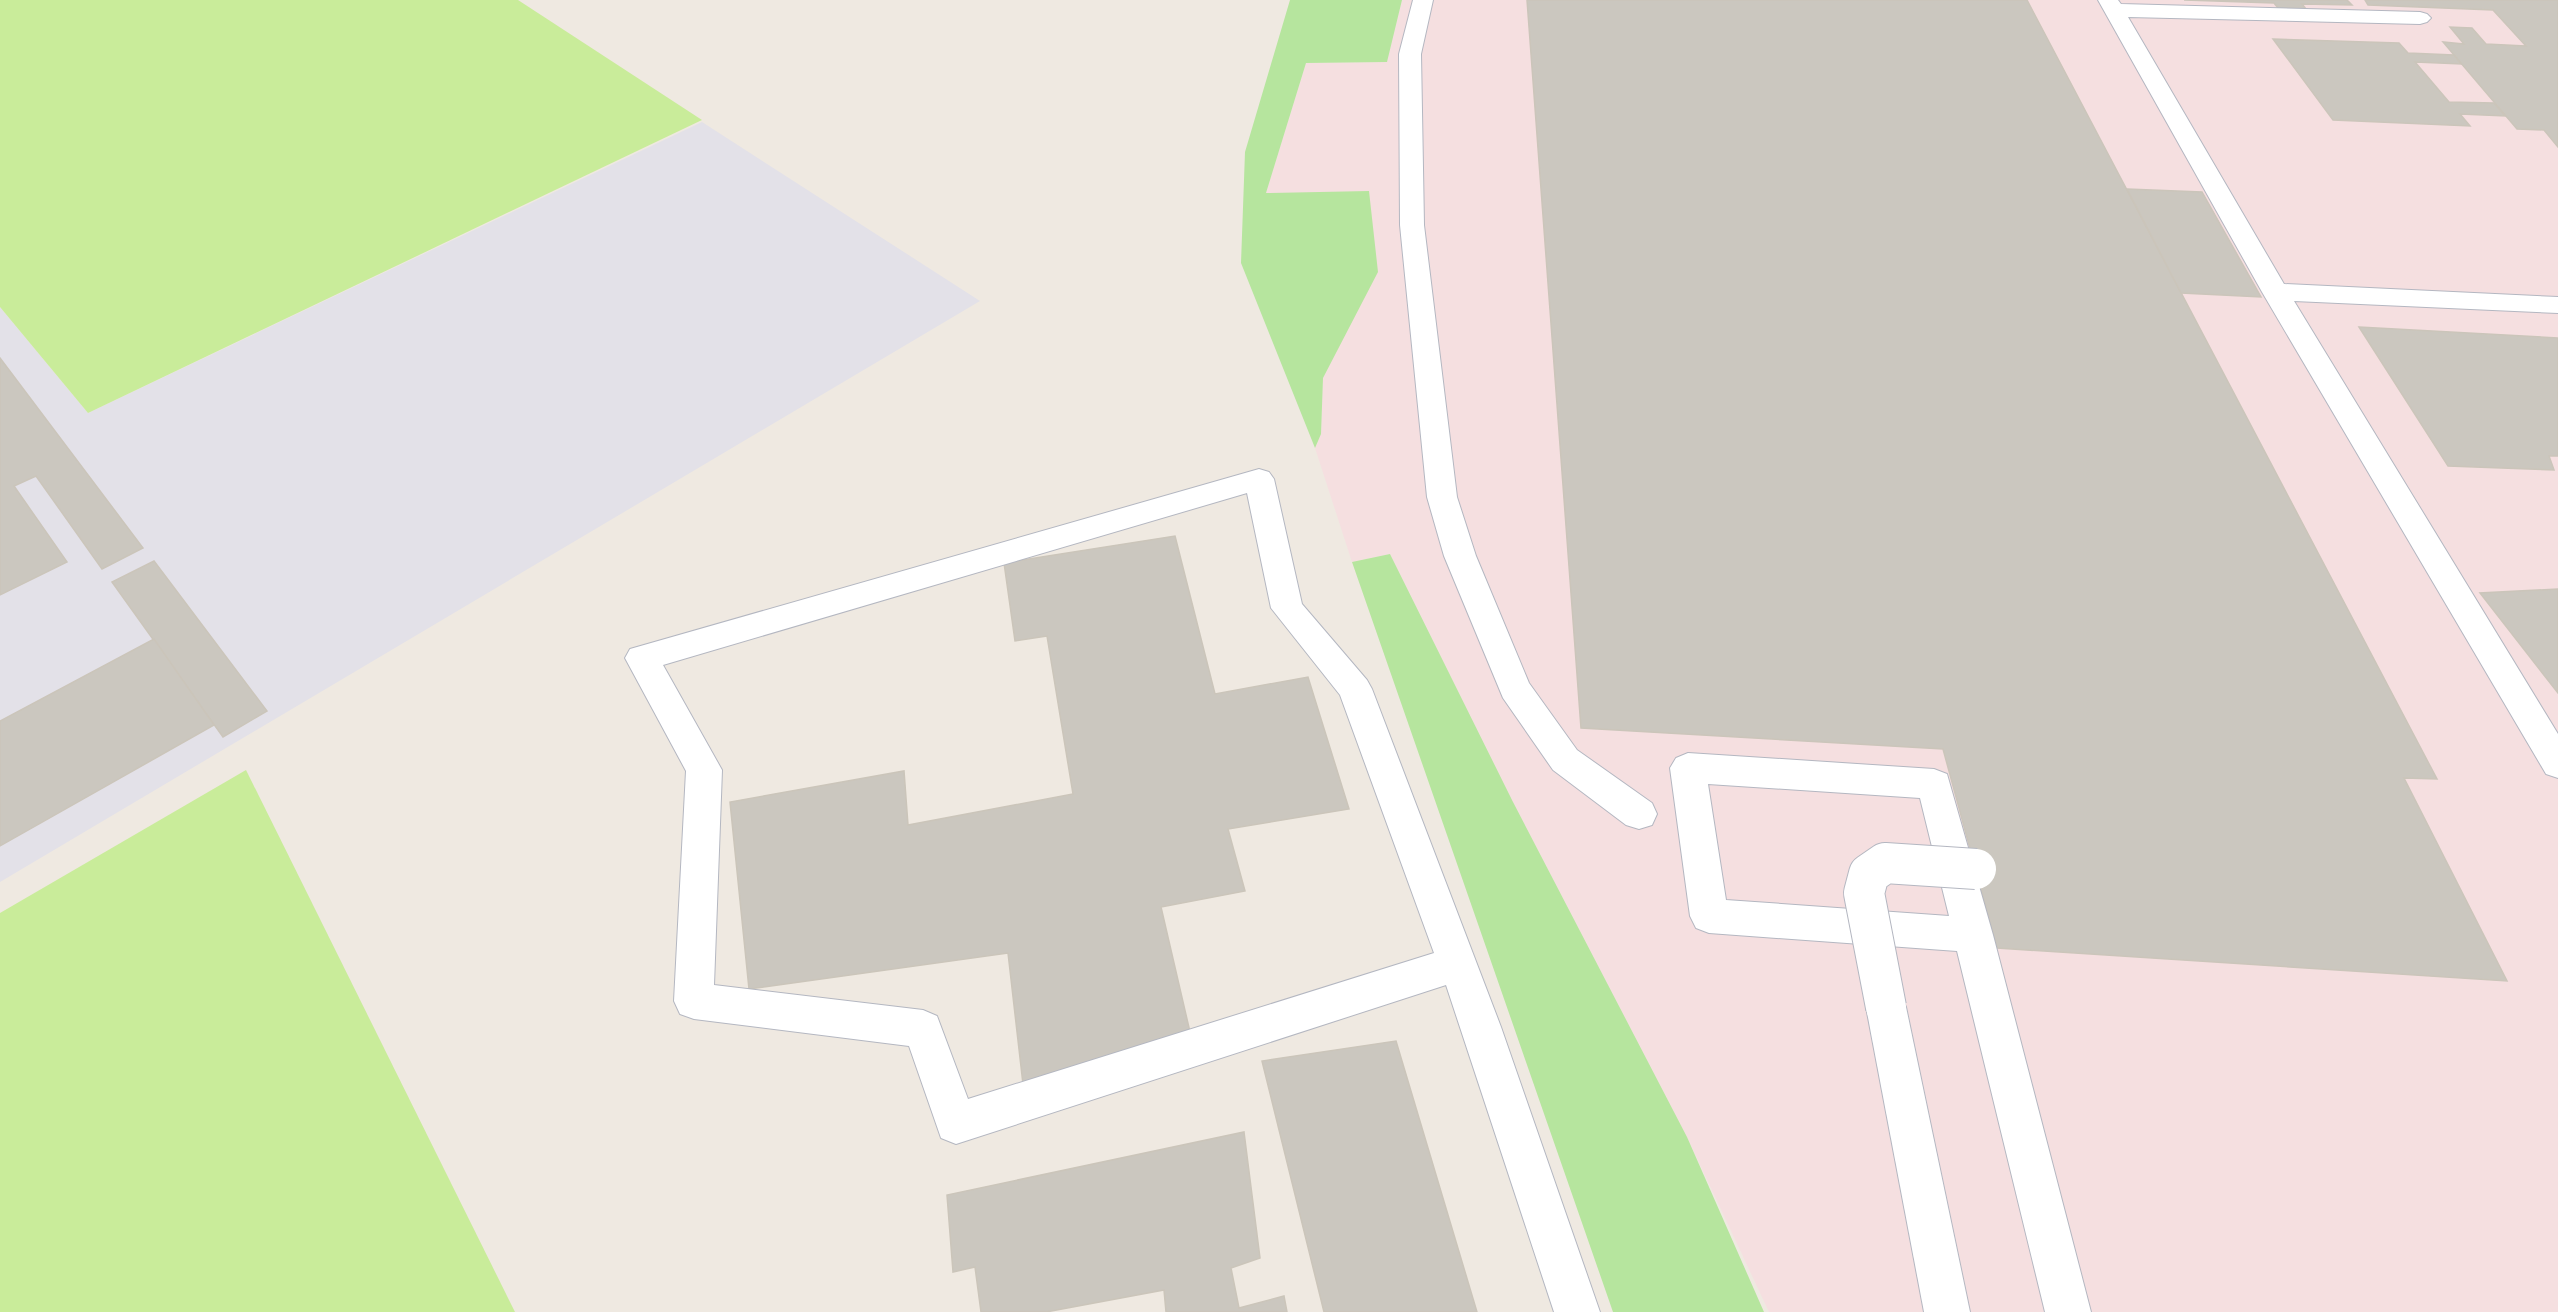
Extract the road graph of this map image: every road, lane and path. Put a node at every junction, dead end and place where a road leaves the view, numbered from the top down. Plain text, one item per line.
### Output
1 (1423, 0) edge
2 (2111, 5) edge
3 (2420, 18) dead end
4 (2275, 292) junction
5 (2558, 305) edge
6 (2558, 764) edge
7 (1639, 814) dead end
8 (1976, 869) dead end
9 (1974, 935) junction
10 (1458, 963) junction
11 (1577, 1312) edge
12 (1947, 1312) edge
13 (2068, 1312) edge

1 - 7 lane
2 - 3 lane
2 - 4 lane
4 - 5 lane
4 - 6 lane
8 - 12 lane, bridge
9 - 9 lane
9 - 13 lane
10 - 10 lane
10 - 11 lane

